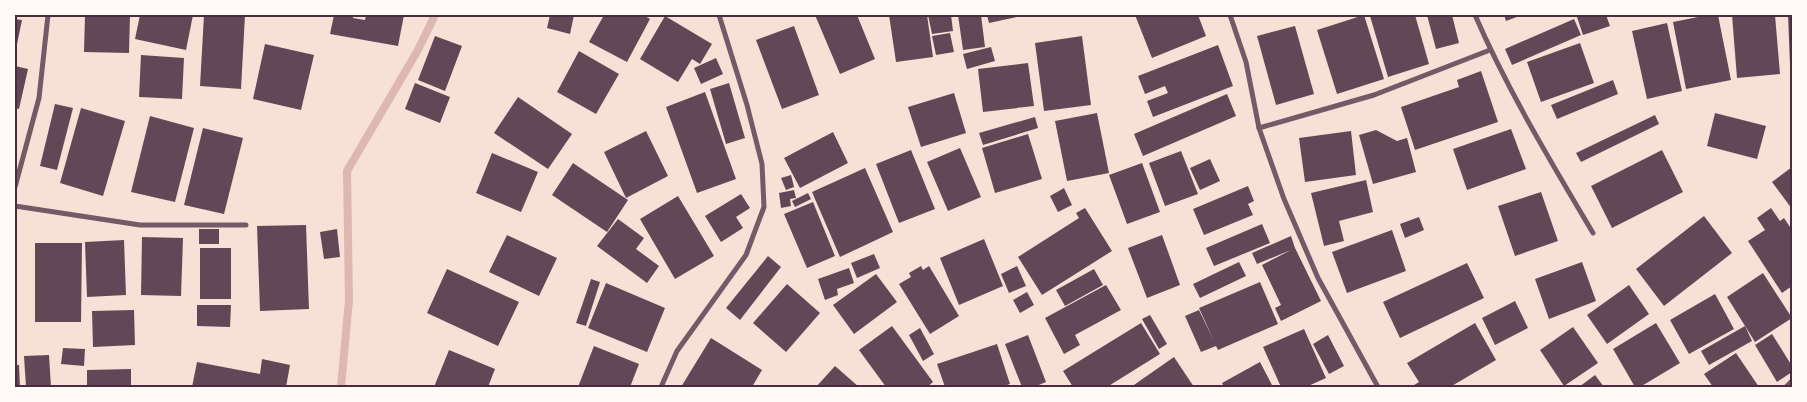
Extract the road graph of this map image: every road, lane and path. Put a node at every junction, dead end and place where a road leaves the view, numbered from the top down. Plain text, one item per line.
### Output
1 (48, 15) edge
2 (719, 15) edge
3 (1230, 15) edge
4 (1474, 15) edge
5 (1490, 50) junction
6 (1259, 128) junction
7 (15, 187) edge
8 (15, 206) edge
9 (246, 225) dead end
10 (1594, 233) dead end
11 (1792, 381) edge
12 (661, 387) edge
13 (1378, 387) edge
14 (1786, 387) edge

1 - 7 street
2 - 12 street
3 - 6 street
4 - 5 street
5 - 6 street
5 - 10 street
6 - 13 street
8 - 9 street
11 - 14 street

